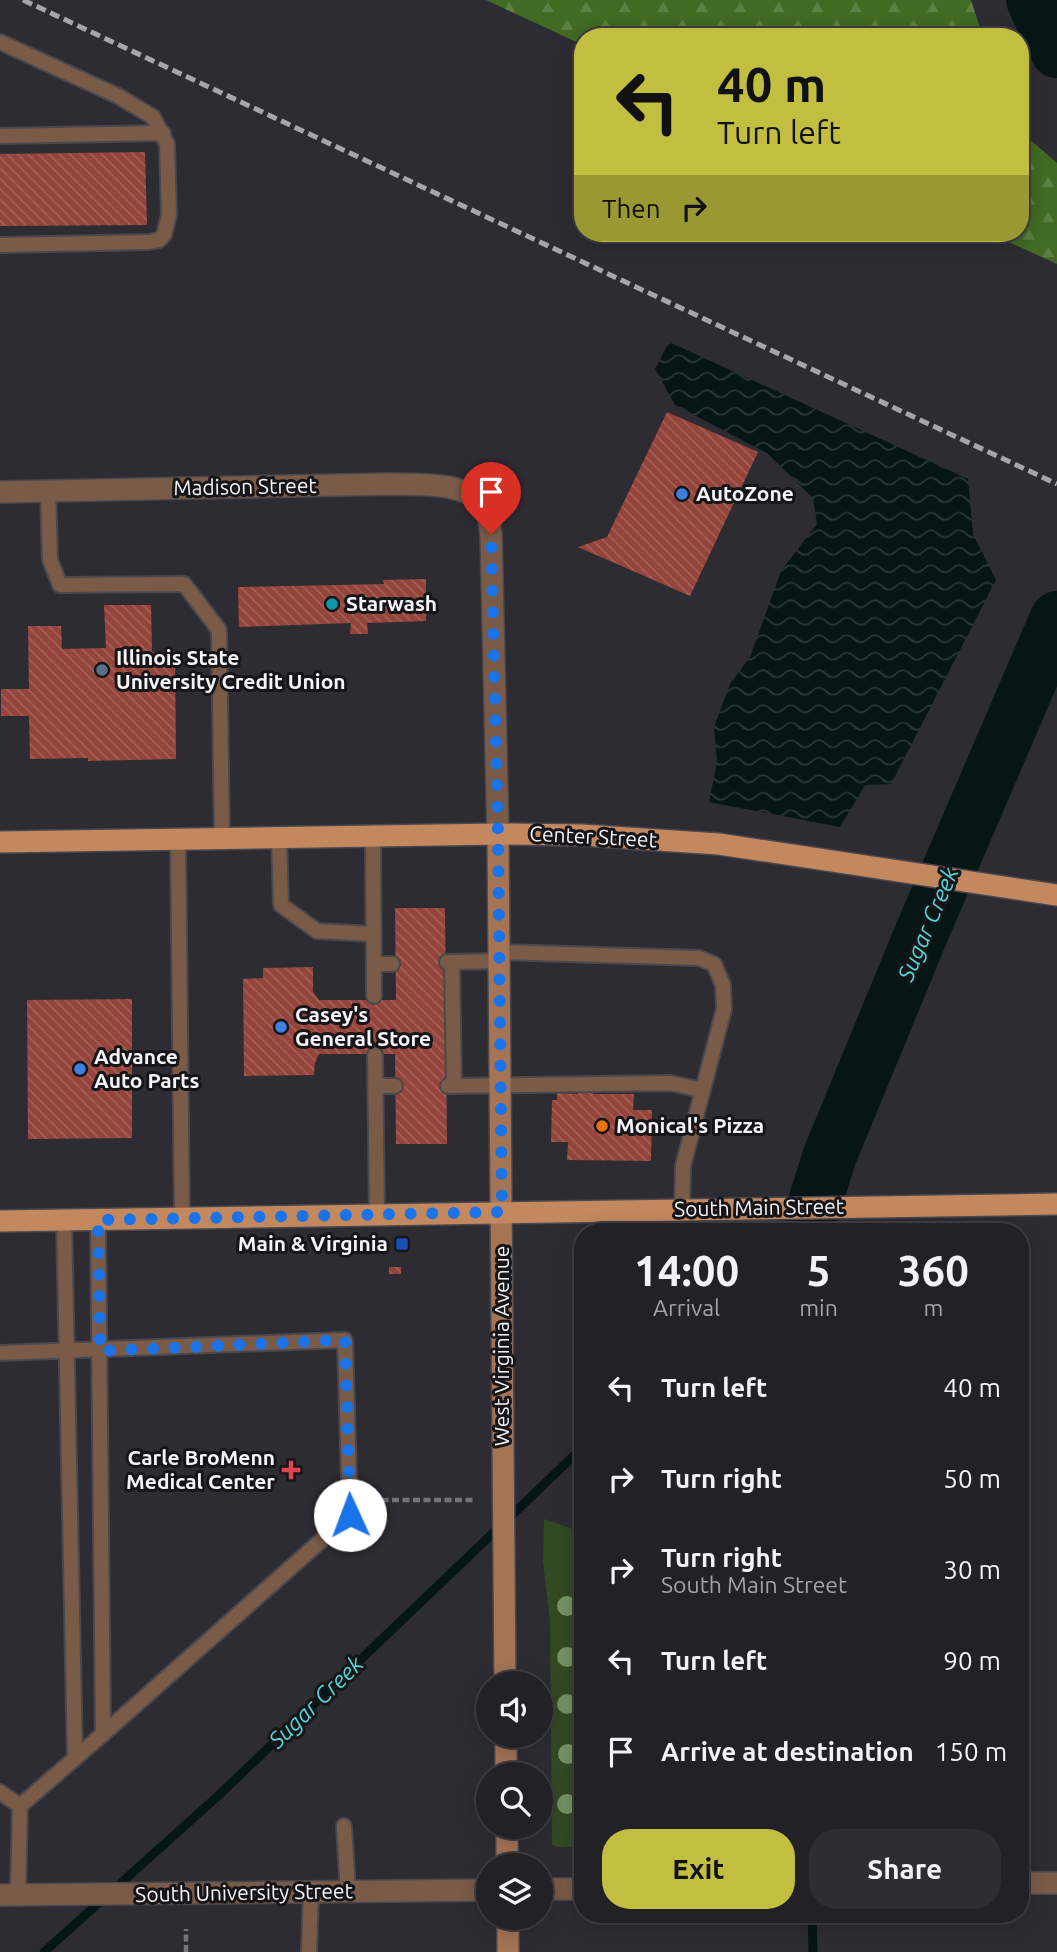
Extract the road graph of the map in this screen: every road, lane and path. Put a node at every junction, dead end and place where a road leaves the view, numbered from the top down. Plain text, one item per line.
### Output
1 (0, 42) edge
2 (163, 134) junction
3 (0, 136) edge
4 (0, 245) edge
5 (48, 491) junction
6 (0, 492) edge
7 (485, 506) joint
8 (498, 834) junction
9 (373, 836) junction
10 (279, 837) junction
11 (222, 838) junction
12 (178, 839) junction
13 (0, 842) edge
14 (1057, 895) edge
15 (373, 934) junction
16 (500, 956) junction
17 (374, 964) junction
18 (392, 964) dead end
19 (374, 996) dead end
20 (375, 1055) dead end
21 (501, 1085) junction
22 (375, 1086) junction
23 (394, 1086) dead end
24 (702, 1090) junction
25 (1057, 1204) edge
26 (691, 1210) junction
27 (502, 1212) junction
28 (377, 1214) junction
29 (182, 1218) junction
30 (64, 1220) junction
31 (98, 1220) junction
32 (0, 1222) edge
33 (100, 1351) junction
34 (68, 1352) junction
35 (0, 1353) edge
36 (475, 1500) dead end
37 (349, 1501) junction
38 (505, 1671) edge
39 (103, 1734) junction
40 (75, 1758) junction
41 (0, 1791) edge
42 (20, 1806) junction
43 (344, 1826) dead end
44 (1029, 1883) edge
45 (1057, 1883) edge
46 (553, 1889) edge
47 (574, 1889) edge
48 (476, 1890) edge
49 (311, 1892) junction
50 (348, 1892) junction
51 (9, 1895) edge
52 (186, 1929) dead end
53 (508, 1930) edge
54 (186, 1952) edge
55 (309, 1952) edge
56 (508, 1952) edge

1 - 2 lane
2 - 3 lane
2 - 4 lane
5 - 6 street, Madison Street
5 - 7 street, Madison Street
5 - 11 lane
7 - 8 street, West Virginia Avenue
8 - 9 main road, Center Street
8 - 14 main road, Center Street
8 - 16 street, West Virginia Avenue
9 - 10 main road, Center Street
9 - 15 lane
10 - 11 main road, Center Street
10 - 15 lane
11 - 12 main road, Center Street
12 - 13 main road, Center Street
12 - 29 lane
15 - 17 lane
16 - 21 street, West Virginia Avenue
16 - 21 lane
16 - 24 lane
17 - 18 lane
17 - 19 lane
20 - 22 lane
21 - 24 lane
21 - 27 street, West Virginia Avenue
22 - 23 lane
22 - 28 lane
24 - 26 lane
25 - 26 main road, South Main Street
26 - 27 main road, South Main Street
27 - 28 main road, South Main Street
27 - 38 street, West Virginia Avenue
28 - 29 main road, South Main Street
29 - 31 main road, South Main Street
30 - 31 main road, South Main Street
30 - 32 main road, South Main Street
30 - 34 lane
31 - 33 lane
33 - 34 lane
33 - 37 lane
33 - 39 lane
34 - 35 lane
34 - 40 lane
36 - 37 path
37 - 39 lane
39 - 40 lane
40 - 42 lane
41 - 42 lane
42 - 51 lane
43 - 50 lane
44 - 45 street
46 - 47 street
48 - 50 street, South University Street
49 - 50 street, South University Street
49 - 51 street, South University Street
49 - 55 lane
52 - 54 path
53 - 56 street

